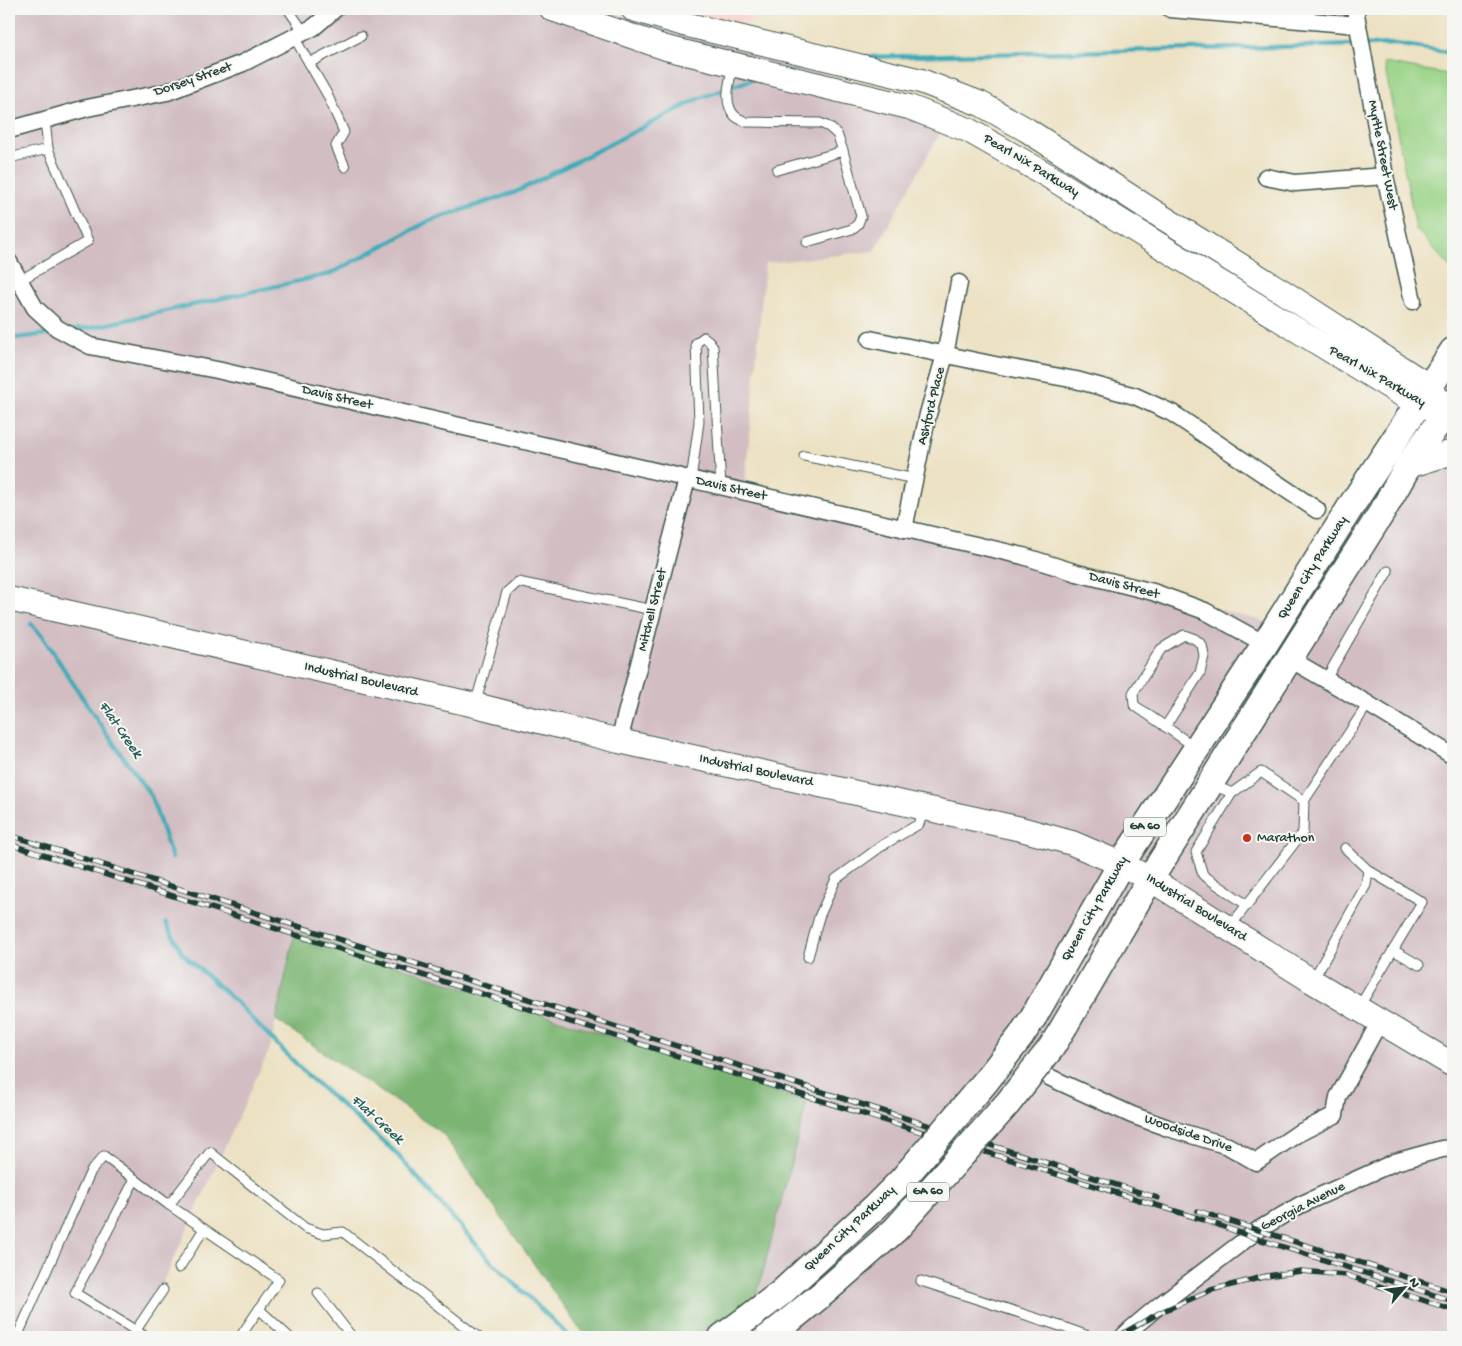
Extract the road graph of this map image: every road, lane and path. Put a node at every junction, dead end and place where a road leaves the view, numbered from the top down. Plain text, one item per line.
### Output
1 (288, 9) edge
2 (335, 9) edge
3 (552, 9) edge
4 (633, 9) edge
5 (1170, 9) edge
6 (1355, 9) edge
7 (1358, 25) junction
8 (299, 34) junction
9 (361, 36) dead end
10 (310, 63) junction
11 (733, 64) junction
12 (44, 120) junction
13 (9, 130) edge
14 (48, 149) junction
15 (843, 151) junction
16 (9, 158) edge
17 (345, 167) dead end
18 (777, 170) dead end
19 (1385, 176) junction
20 (1266, 177) dead end
21 (807, 242) dead end
22 (9, 262) edge
23 (19, 281) junction
24 (959, 283) dead end
25 (1413, 301) dead end
26 (870, 339) dead end
27 (1453, 351) edge
28 (945, 355) junction
29 (1425, 396) junction
30 (1451, 411) edge
31 (1453, 452) edge
32 (804, 456) dead end
33 (1408, 466) junction
34 (915, 479) junction
35 (689, 480) junction
36 (721, 487) junction
37 (1317, 510) dead end
38 (904, 529) junction
39 (1388, 571) dead end
40 (9, 599) edge
41 (653, 610) junction
42 (1265, 644) junction
43 (1290, 659) junction
44 (1326, 679) junction
45 (1368, 704) junction
46 (475, 705) junction
47 (1165, 727) junction
48 (619, 741) junction
49 (1197, 748) junction
50 (1453, 756) edge
51 (1221, 788) junction
52 (1304, 801) junction
53 (926, 808) junction
54 (1195, 830) junction
55 (1346, 848) dead end
56 (1121, 864) junction
57 (1368, 870) junction
58 (1150, 879) junction
59 (1247, 904) junction
60 (1228, 928) junction
61 (1393, 950) junction
62 (808, 957) dead end
63 (1419, 965) dead end
64 (1312, 981) junction
65 (1358, 1008) junction
66 (1380, 1021) junction
67 (1452, 1061) edge
68 (1049, 1077) dead end
69 (1453, 1148) edge
70 (135, 1179) junction
71 (169, 1205) junction
72 (204, 1229) junction
73 (179, 1268) dead end
74 (921, 1282) dead end
75 (163, 1290) dead end
76 (318, 1293) dead end
77 (259, 1309) junction
78 (136, 1330) junction
79 (17, 1337) edge
80 (146, 1337) edge
81 (240, 1337) edge
82 (289, 1337) edge
83 (352, 1337) edge
84 (478, 1337) edge
85 (722, 1337) edge
86 (769, 1337) edge
87 (1091, 1337) edge
88 (1124, 1337) edge

1 - 8 lane
2 - 8 street, Dorsey Street
3 - 11 main road, Pearl Nix Parkway
4 - 29 main road, Pearl Nix Parkway
5 - 7 street
6 - 7 street, Myrtle Street West
7 - 19 street, Myrtle Street West
8 - 10 lane
8 - 12 street, Dorsey Street
9 - 10 lane
10 - 17 lane
11 - 15 lane
11 - 29 main road, Pearl Nix Parkway
12 - 13 street, Dorsey Street
12 - 14 lane
14 - 16 lane
14 - 23 lane
15 - 18 lane
15 - 21 lane
19 - 20 street
19 - 25 street, Myrtle Street West
22 - 23 street, Davis Street
23 - 35 street, Davis Street
24 - 28 street, Ashford Place
26 - 28 street
27 - 29 main road, Queen City Parkway / GA 60
28 - 34 street, Ashford Place
28 - 37 street
29 - 30 main road, Pearl Nix Parkway
29 - 42 main road, Queen City Parkway / GA 60
30 - 33 main road, Queen City Parkway / GA 60
31 - 33 main road
32 - 34 lane
33 - 43 main road, Queen City Parkway / GA 60
34 - 38 street, Ashford Place
35 - 36 street, Davis Street
35 - 36 lane
35 - 41 street, Mitchell Street
36 - 38 street, Davis Street
38 - 42 street, Davis Street
39 - 44 lane
40 - 46 main road, Industrial Boulevard
41 - 46 lane
41 - 48 street, Mitchell Street
42 - 43 main road, Davis Street
42 - 49 main road, Queen City Parkway / GA 60
43 - 44 street, Davis Street
43 - 51 main road, Queen City Parkway / GA 60
44 - 45 street, Davis Street
45 - 50 street, Davis Street
45 - 52 lane
46 - 48 main road, Industrial Boulevard
47 - 47 lane
47 - 49 lane
48 - 53 main road, Industrial Boulevard
49 - 56 main road, Queen City Parkway / GA 60
51 - 52 lane
51 - 54 main road, Queen City Parkway / GA 60
52 - 59 lane
53 - 56 main road, Industrial Boulevard
53 - 62 lane
54 - 58 main road, Queen City Parkway / GA 60
54 - 59 lane
55 - 57 lane
56 - 58 main road, Industrial Boulevard
56 - 85 main road, Queen City Parkway / GA 60, bridge
57 - 61 lane
57 - 64 lane
58 - 60 main road, Industrial Boulevard
58 - 86 main road, Queen City Parkway / GA 60, bridge
59 - 60 lane
60 - 64 main road, Industrial Boulevard
61 - 63 lane
61 - 65 lane
64 - 65 main road, Industrial Boulevard
65 - 66 main road, Industrial Boulevard
66 - 67 main road, Industrial Boulevard
66 - 68 street, Woodside Drive
69 - 88 street, Georgia Avenue
70 - 71 lane
70 - 78 lane
70 - 79 lane
71 - 72 lane
71 - 84 lane
72 - 73 lane
72 - 77 lane
74 - 87 lane
75 - 78 lane
76 - 83 lane
77 - 81 lane
77 - 82 lane
78 - 80 lane

